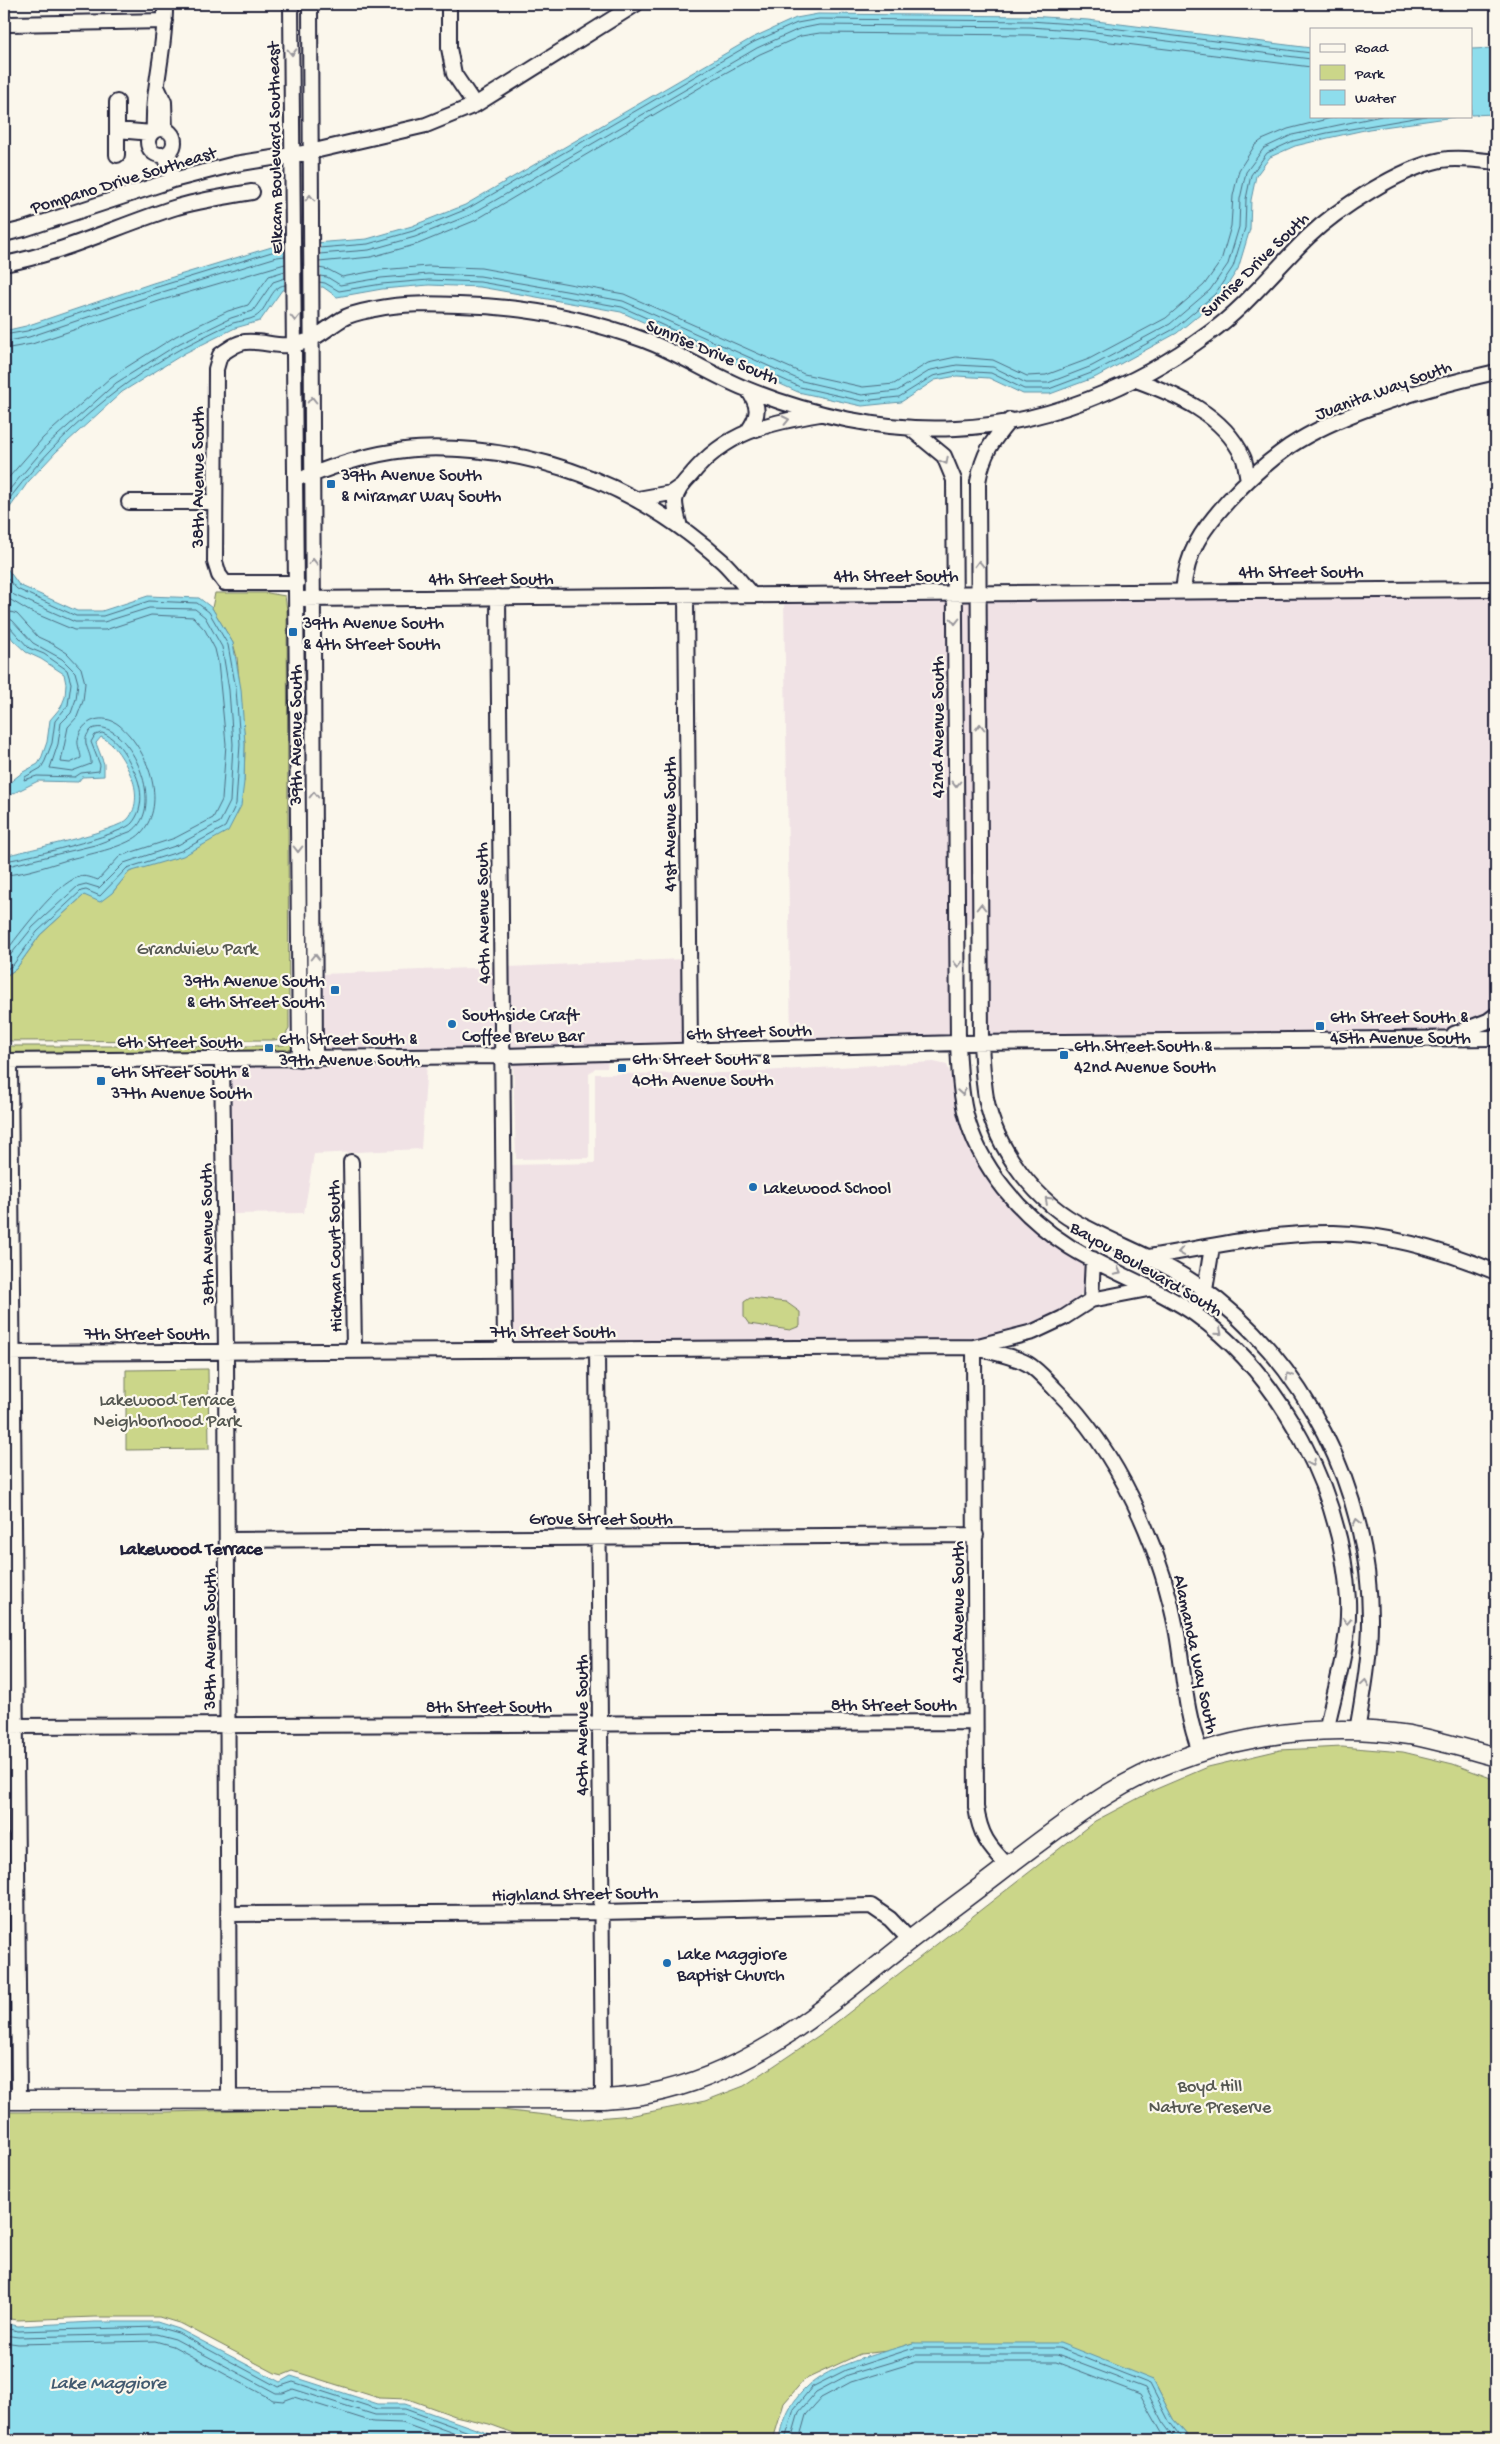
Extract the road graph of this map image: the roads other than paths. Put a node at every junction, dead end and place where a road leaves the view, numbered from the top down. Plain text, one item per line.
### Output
1 (165, 4) edge
2 (291, 4) edge
3 (310, 4) edge
4 (449, 4) edge
5 (636, 4) edge
6 (165, 21) junction
7 (9, 24) dead end
8 (117, 102) dead end
9 (475, 105) junction
10 (117, 130) junction
11 (157, 131) junction
12 (310, 152) junction
13 (117, 155) dead end
14 (165, 155) junction
15 (293, 155) junction
16 (1496, 162) edge
17 (173, 180) junction
18 (252, 192) dead end
19 (4, 234) edge
20 (4, 264) edge
21 (310, 291) joint
22 (295, 292) joint
23 (312, 340) junction
24 (295, 345) junction
25 (216, 369) joint
26 (1496, 372) edge
27 (1136, 380) junction
28 (748, 390) junction
29 (826, 413) junction
30 (1010, 420) junction
31 (910, 428) junction
32 (748, 430) junction
33 (313, 474) junction
34 (1248, 479) junction
35 (297, 481) junction
36 (681, 486) junction
37 (638, 499) junction
38 (129, 502) dead end
39 (215, 502) junction
40 (680, 527) junction
41 (297, 583) junction
42 (1496, 589) edge
43 (1183, 591) junction
44 (955, 593) junction
45 (980, 593) junction
46 (752, 595) junction
47 (686, 596) junction
48 (498, 597) junction
49 (297, 599) junction
50 (313, 599) junction
51 (957, 930) junction
52 (981, 930) junction
53 (1496, 1015) edge
54 (1496, 1038) edge
55 (1442, 1039) junction
56 (958, 1043) junction
57 (981, 1043) junction
58 (690, 1051) junction
59 (502, 1056) junction
60 (300, 1058) junction
61 (316, 1058) junction
62 (222, 1059) junction
63 (7, 1061) edge
64 (351, 1162) dead end
65 (1212, 1247) junction
66 (1149, 1257) junction
67 (1093, 1259) junction
68 (1496, 1272) edge
69 (1148, 1288) junction
70 (1205, 1290) junction
71 (1092, 1300) junction
72 (1194, 1313) junction
73 (974, 1348) junction
74 (354, 1349) junction
75 (505, 1350) junction
76 (597, 1350) junction
77 (226, 1351) junction
78 (8, 1353) edge
79 (976, 1535) junction
80 (600, 1537) junction
81 (227, 1540) junction
82 (975, 1722) junction
83 (599, 1724) junction
84 (10, 1726) edge
85 (228, 1726) junction
86 (1326, 1731) junction
87 (1357, 1731) junction
88 (1200, 1751) junction
89 (1496, 1757) edge
90 (1008, 1866) junction
91 (601, 1912) junction
92 (228, 1914) junction
93 (910, 1940) junction
94 (229, 2098) junction
95 (11, 2099) edge
96 (603, 2099) junction

1 - 6 street
2 -> 15 street, Elkcam Boulevard Southeast
3 - 12 street, Elkcam Boulevard Southeast
4 - 9 street
5 - 9 street, Pompano Drive Southeast
6 - 7 street
6 - 11 street
8 - 10 street
9 - 12 street, Pompano Drive Southeast
10 - 11 street
10 - 13 street
11 - 14 street
11 - 14 street
12 - 15 street, Pompano Drive Southeast
21 -> 12 street, Elkcam Boulevard Southeast
14 - 17 street
15 - 17 street, Pompano Drive Southeast
15 - 22 street, Elkcam Boulevard Southeast
16 - 27 street, Sunrise Drive South
17 - 19 street, Pompano Drive Southeast
18 - 20 street
21 - 23 street, 39th Avenue South
22 -> 24 street, 39th Avenue South
23 - 24 street, Sunrise Drive South
23 - 28 street, Sunrise Drive South
33 -> 23 street, 39th Avenue South
24 - 25 street, Sunrise Drive South
24 - 35 street, 39th Avenue South
25 - 39 street, 38th Avenue South
26 - 34 street, Juanita Way South
27 - 30 street, Sunrise Drive South
27 - 34 street
28 - 29 street, Sunrise Drive South
28 - 32 street
29 - 31 street, Sunrise Drive South
32 -> 29 street
30 - 31 street, Sunrise Drive South
45 -> 30 street
31 -> 44 street, 42nd Avenue South
32 - 36 street
33 - 35 street
33 - 37 street
50 -> 33 street, 39th Avenue South
34 - 43 street, Juanita Way South
35 - 41 street, 39th Avenue South
36 - 37 street
36 - 40 street
37 - 40 street
38 - 39 street
39 - 41 street, 38th Avenue South
40 - 46 street
41 - 49 street, 39th Avenue South
42 - 43 street, 4th Street South
43 - 45 street, 4th Street South
44 - 45 street, 4th Street South
44 - 46 street, 4th Street South
44 -> 51 street, 42nd Avenue South
52 -> 45 street
46 - 47 street, 4th Street South
47 - 48 street, 4th Street South
47 - 58 street, 41st Avenue South
48 - 50 street, 4th Street South
48 - 59 street, 40th Avenue South
49 - 50 street, 4th Street South
49 -> 60 street, 39th Avenue South
61 -> 50 street, 39th Avenue South
51 - 52 street
51 -> 56 street, 42nd Avenue South
52 - 57 street
53 - 55 street
54 - 55 street, 6th Street South
55 - 57 street, 6th Street South
56 - 57 street, 6th Street South
56 - 58 street, 6th Street South
56 -> 67 street, Bayou Boulevard South
66 -> 57 street, Bayou Boulevard South
58 - 59 street, 6th Street South
59 - 61 street, 6th Street South
59 - 75 street, 40th Avenue South
60 - 61 street, 6th Street South
60 - 62 street, 6th Street South
62 - 63 street, 6th Street South
62 - 77 street, 38th Avenue South
63 - 78 street
64 - 74 street, Hickman Court South
65 -> 66 street
65 - 68 street
65 - 70 street
66 - 70 street, Bayou Boulevard South
67 -> 69 street, Bayou Boulevard South
67 - 71 street
69 - 71 street, 7th Street South
69 - 72 street, Bayou Boulevard South
70 - 72 street
87 -> 70 street, Bayou Boulevard South
71 - 73 street, 7th Street South
72 -> 86 street, Bayou Boulevard South
73 - 76 street, 7th Street South
73 - 79 street, 42nd Avenue South
73 - 88 street, Alamanda Way South
74 - 75 street, 7th Street South
74 - 77 street, 7th Street South
75 - 76 street, 7th Street South
76 - 80 street, 40th Avenue South
77 - 78 street, 7th Street South
77 - 81 street, 38th Avenue South
78 - 84 street
79 - 80 street, Grove Street South
79 - 82 street, 42nd Avenue South
80 - 81 street, Grove Street South
80 - 83 street, 40th Avenue South
81 - 85 street, 38th Avenue South
82 - 83 street, 8th Street South
82 - 90 street, 42nd Avenue South
83 - 85 street, 8th Street South
83 - 91 street, 40th Avenue South
84 - 85 street, 8th Street South
84 - 95 street
85 - 92 street, 38th Avenue South
86 - 87 main road
86 - 88 main road
87 - 89 main road
88 - 90 main road
90 - 93 main road
91 - 92 street, Highland Street South
91 - 93 street, Highland Street South
91 - 96 street, 40th Avenue South
92 - 94 street, 38th Avenue South
93 - 96 main road
94 - 95 main road
94 - 96 main road

